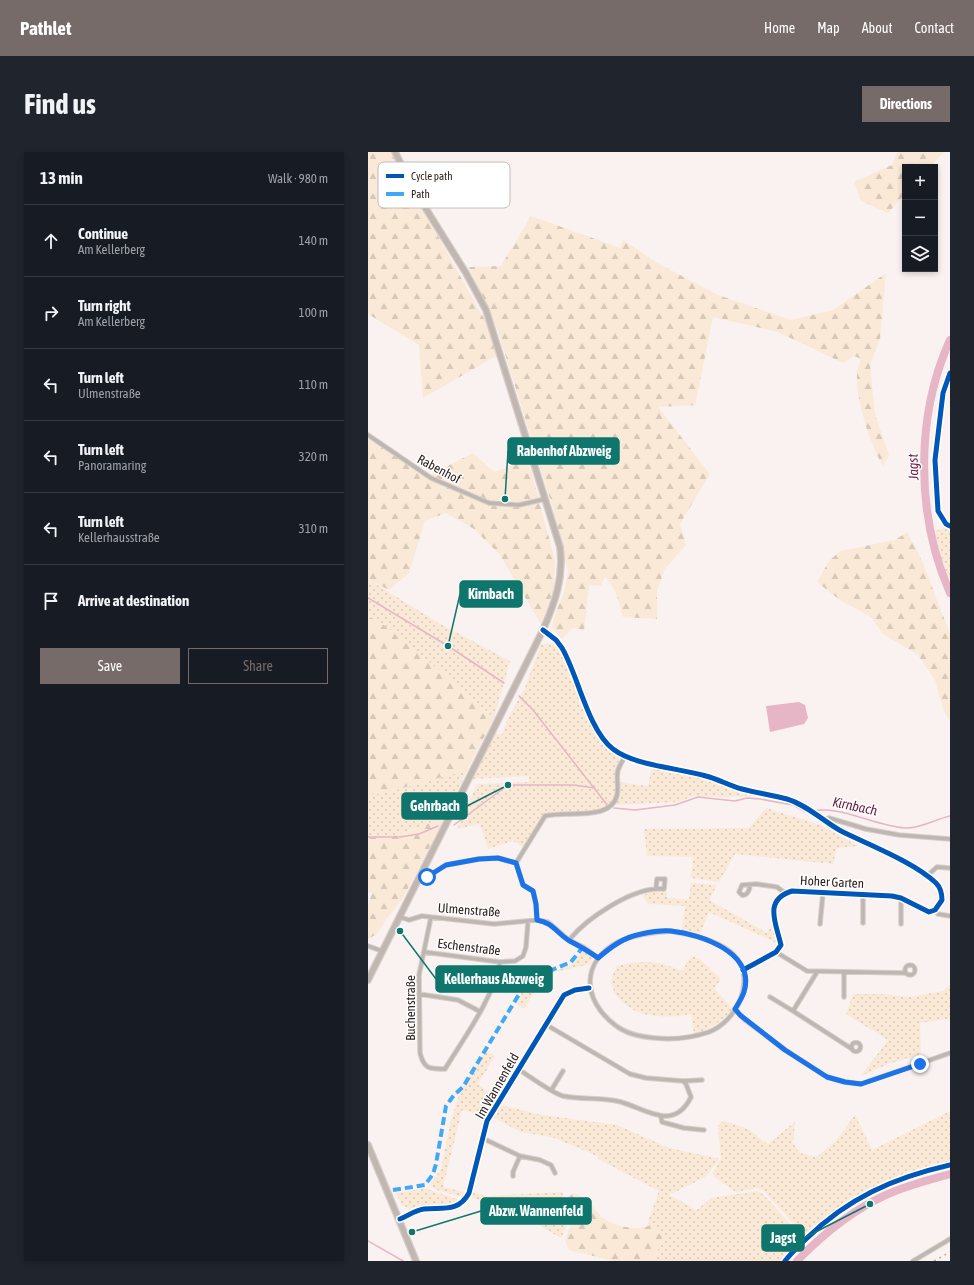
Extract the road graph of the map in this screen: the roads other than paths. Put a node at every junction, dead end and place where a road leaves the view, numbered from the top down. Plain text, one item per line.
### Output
1 (394, 152) edge
2 (399, 162) edge
3 (425, 208) edge
4 (368, 435) edge
5 (545, 499) junction
6 (543, 630) junction
7 (625, 756) junction
8 (826, 822) junction
9 (950, 839) edge
10 (516, 863) junction
11 (950, 868) edge
12 (927, 876) junction
13 (420, 877) junction
14 (750, 885) dead end
15 (656, 888) dead end
16 (785, 893) junction
17 (823, 893) junction
18 (863, 895) junction
19 (901, 898) junction
20 (935, 910) junction
21 (950, 916) edge
22 (400, 917) junction
23 (431, 917) junction
24 (537, 920) junction
25 (528, 921) junction
26 (820, 924) dead end
27 (863, 924) dead end
28 (900, 924) dead end
29 (568, 940) junction
30 (368, 946) edge
31 (382, 951) junction
32 (424, 952) junction
33 (776, 952) junction
34 (598, 958) junction
35 (500, 962) junction
36 (743, 970) junction
37 (817, 972) junction
38 (844, 972) junction
39 (906, 973) dead end
40 (368, 980) edge
41 (589, 988) junction
42 (419, 994) junction
43 (844, 996) dead end
44 (770, 997) dead end
45 (735, 1009) junction
46 (479, 1011) junction
47 (793, 1011) junction
48 (546, 1024) junction
49 (852, 1049) dead end
50 (950, 1053) edge
51 (518, 1069) junction
52 (563, 1071) dead end
53 (702, 1080) dead end
54 (683, 1081) junction
55 (552, 1089) junction
56 (661, 1117) junction
57 (704, 1130) dead end
58 (482, 1138) junction
59 (368, 1145) edge
60 (370, 1154) edge
61 (520, 1156) junction
62 (555, 1173) dead end
63 (514, 1176) dead end
64 (400, 1219) junction
65 (950, 1239) edge
66 (416, 1261) edge
67 (913, 1261) edge

1 - 2 main road
3 - 5 main road
4 - 5 street, Rabenhof
5 - 6 main road
6 - 7 street
6 - 13 main road
7 - 8 street
7 - 10 street
8 - 9 street
8 - 12 street
10 - 13 street
10 - 24 street
11 - 12 street
12 - 20 street
13 - 22 main road
14 - 16 street, Hoher Garten
15 - 29 street
16 - 17 street, Hoher Garten
16 - 33 street, Hoher Garten
17 - 18 street, Hoher Garten
17 - 26 street, Hoher Garten
18 - 19 street, Hoher Garten
18 - 27 street, Hoher Garten
19 - 20 street, Hoher Garten
19 - 28 street
20 - 21 street, Hoher Garten
22 - 23 street, Ulmenstraße
22 - 31 main road
23 - 25 street, Ulmenstraße
23 - 32 street, Buchenstraße
24 - 25 street, Ulmenstraße
24 - 29 street
25 - 35 street, Eschenstraße
29 - 34 street
30 - 31 street
31 - 40 main road
32 - 35 street, Eschenstraße
32 - 42 street, Buchenstraße
33 - 36 street
33 - 37 street
34 - 36 street
34 - 41 street
35 - 46 street
36 - 45 street
37 - 38 street
37 - 47 street
38 - 39 street
38 - 43 street
41 - 45 street
41 - 48 street, Im Wannenfeld
42 - 46 street
42 - 46 street, Buchenstraße
44 - 47 street
45 - 50 street
47 - 49 street
48 - 51 street, Im Wannenfeld
48 - 54 street
51 - 55 street
51 - 58 street, Im Wannenfeld
52 - 55 street
53 - 54 street
54 - 56 street
55 - 56 street
56 - 57 street
58 - 61 street
58 - 64 street, Im Wannenfeld
59 - 60 main road
60 - 64 main road
61 - 62 street
61 - 63 street
64 - 66 main road
65 - 67 street

